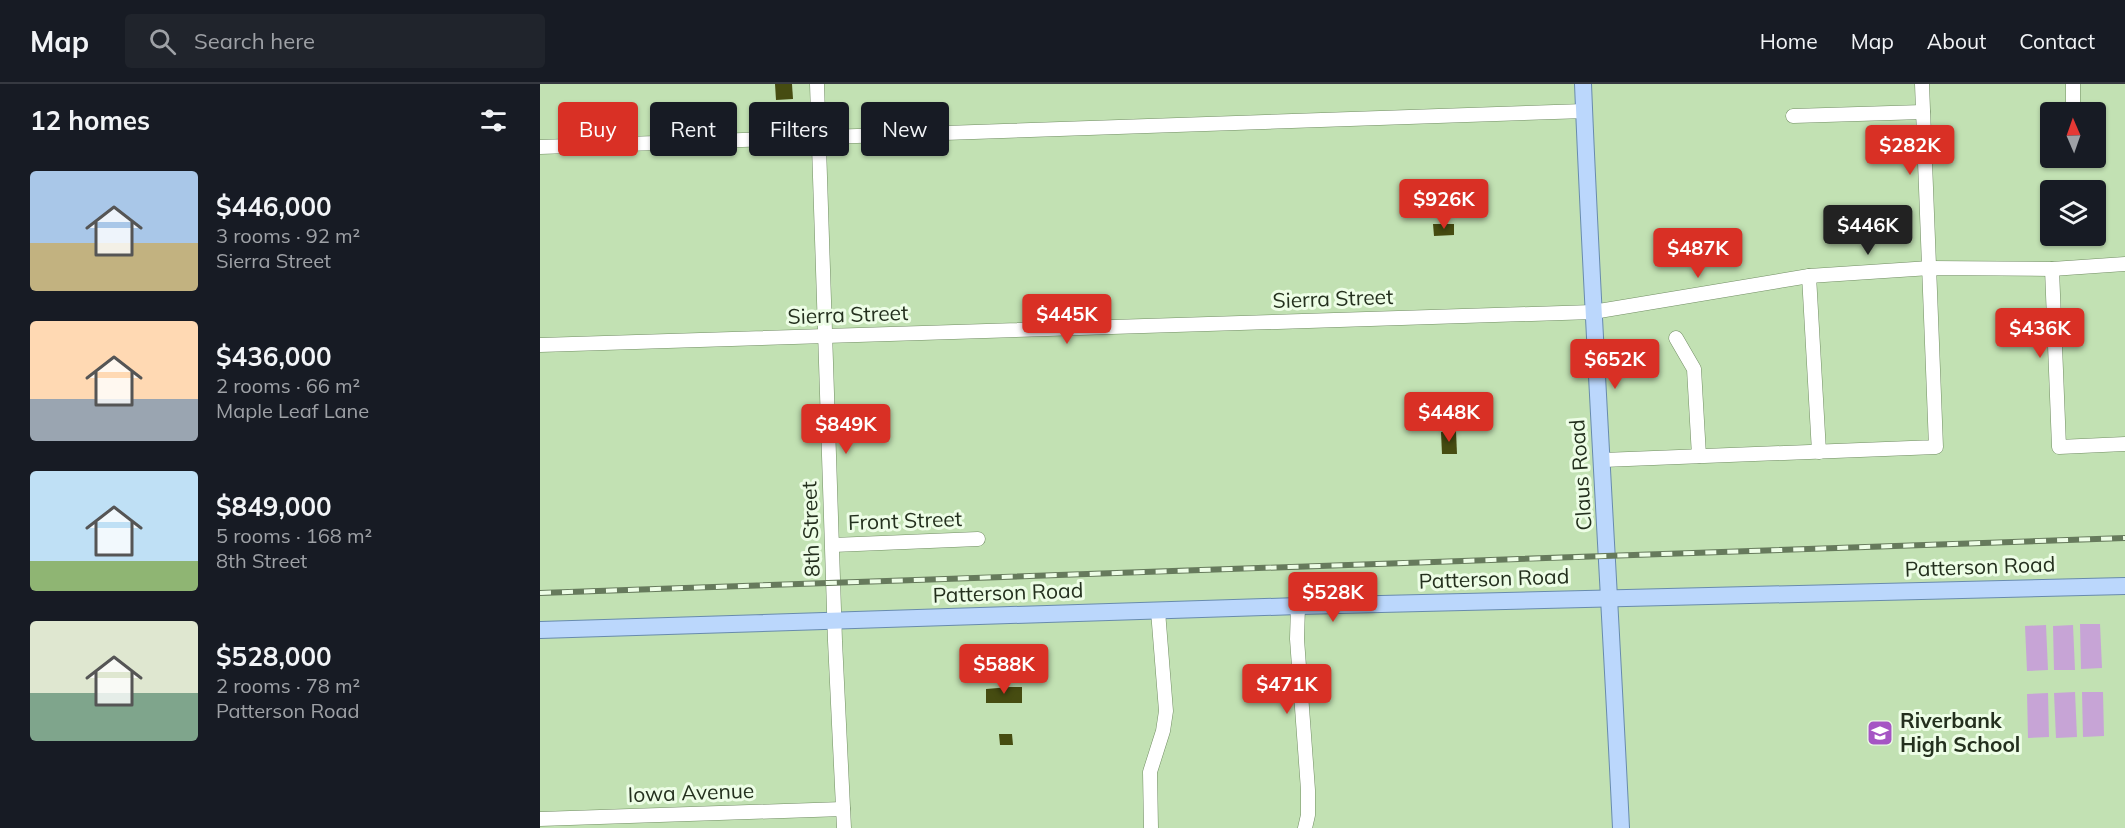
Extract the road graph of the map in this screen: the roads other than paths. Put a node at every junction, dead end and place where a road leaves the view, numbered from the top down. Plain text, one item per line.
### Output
1 (817, 84) edge
2 (1583, 84) edge
3 (1922, 84) edge
4 (2073, 84) edge
5 (818, 102) edge
6 (2073, 102) edge
7 (1585, 111) junction
8 (1923, 112) junction
9 (1793, 116) dead end
10 (849, 136) edge
11 (749, 140) edge
12 (540, 147) edge
13 (820, 156) edge
14 (2125, 264) edge
15 (1930, 268) junction
16 (2052, 269) junction
17 (1809, 276) junction
18 (1593, 312) junction
19 (826, 336) junction
20 (1676, 338) dead end
21 (540, 345) edge
22 (2125, 444) edge
23 (1819, 452) junction
24 (1699, 456) junction
25 (1603, 460) junction
26 (978, 539) dead end
27 (833, 545) junction
28 (2125, 586) edge
29 (1610, 599) junction
30 (1298, 606) junction
31 (1158, 611) junction
32 (835, 621) junction
33 (540, 630) edge
34 (843, 809) junction
35 (540, 819) edge
36 (844, 828) edge
37 (1151, 828) edge
38 (1305, 828) edge
39 (1621, 828) edge

1 - 5 street, 8th Street
2 - 7 main road, Claus Road
3 - 8 street
4 - 6 street
7 - 10 street
7 - 18 main road, Claus Road
8 - 9 street
8 - 15 street
11 - 12 street
13 - 19 street, 8th Street
14 - 16 street, Sierra Street
15 - 16 street, Sierra Street
15 - 17 street, Sierra Street
15 - 23 street
16 - 22 street
17 - 18 street, Sierra Street
17 - 23 street
18 - 19 street, Sierra Street
18 - 25 main road, Claus Road
19 - 21 street, Sierra Street
19 - 27 street, 8th Street
20 - 24 street
23 - 24 street
24 - 25 street
25 - 29 main road, Claus Road
26 - 27 street, Front Street
27 - 32 street, 8th Street
28 - 29 main road, Patterson Road
29 - 30 main road, Patterson Road
29 - 39 main road, Claus Road
30 - 31 main road, Patterson Road
30 - 38 street
31 - 32 main road, Patterson Road
31 - 37 street
32 - 33 main road, Patterson Road
32 - 34 street, 8th Street
34 - 35 street, Iowa Avenue
34 - 36 street, 8th Street

